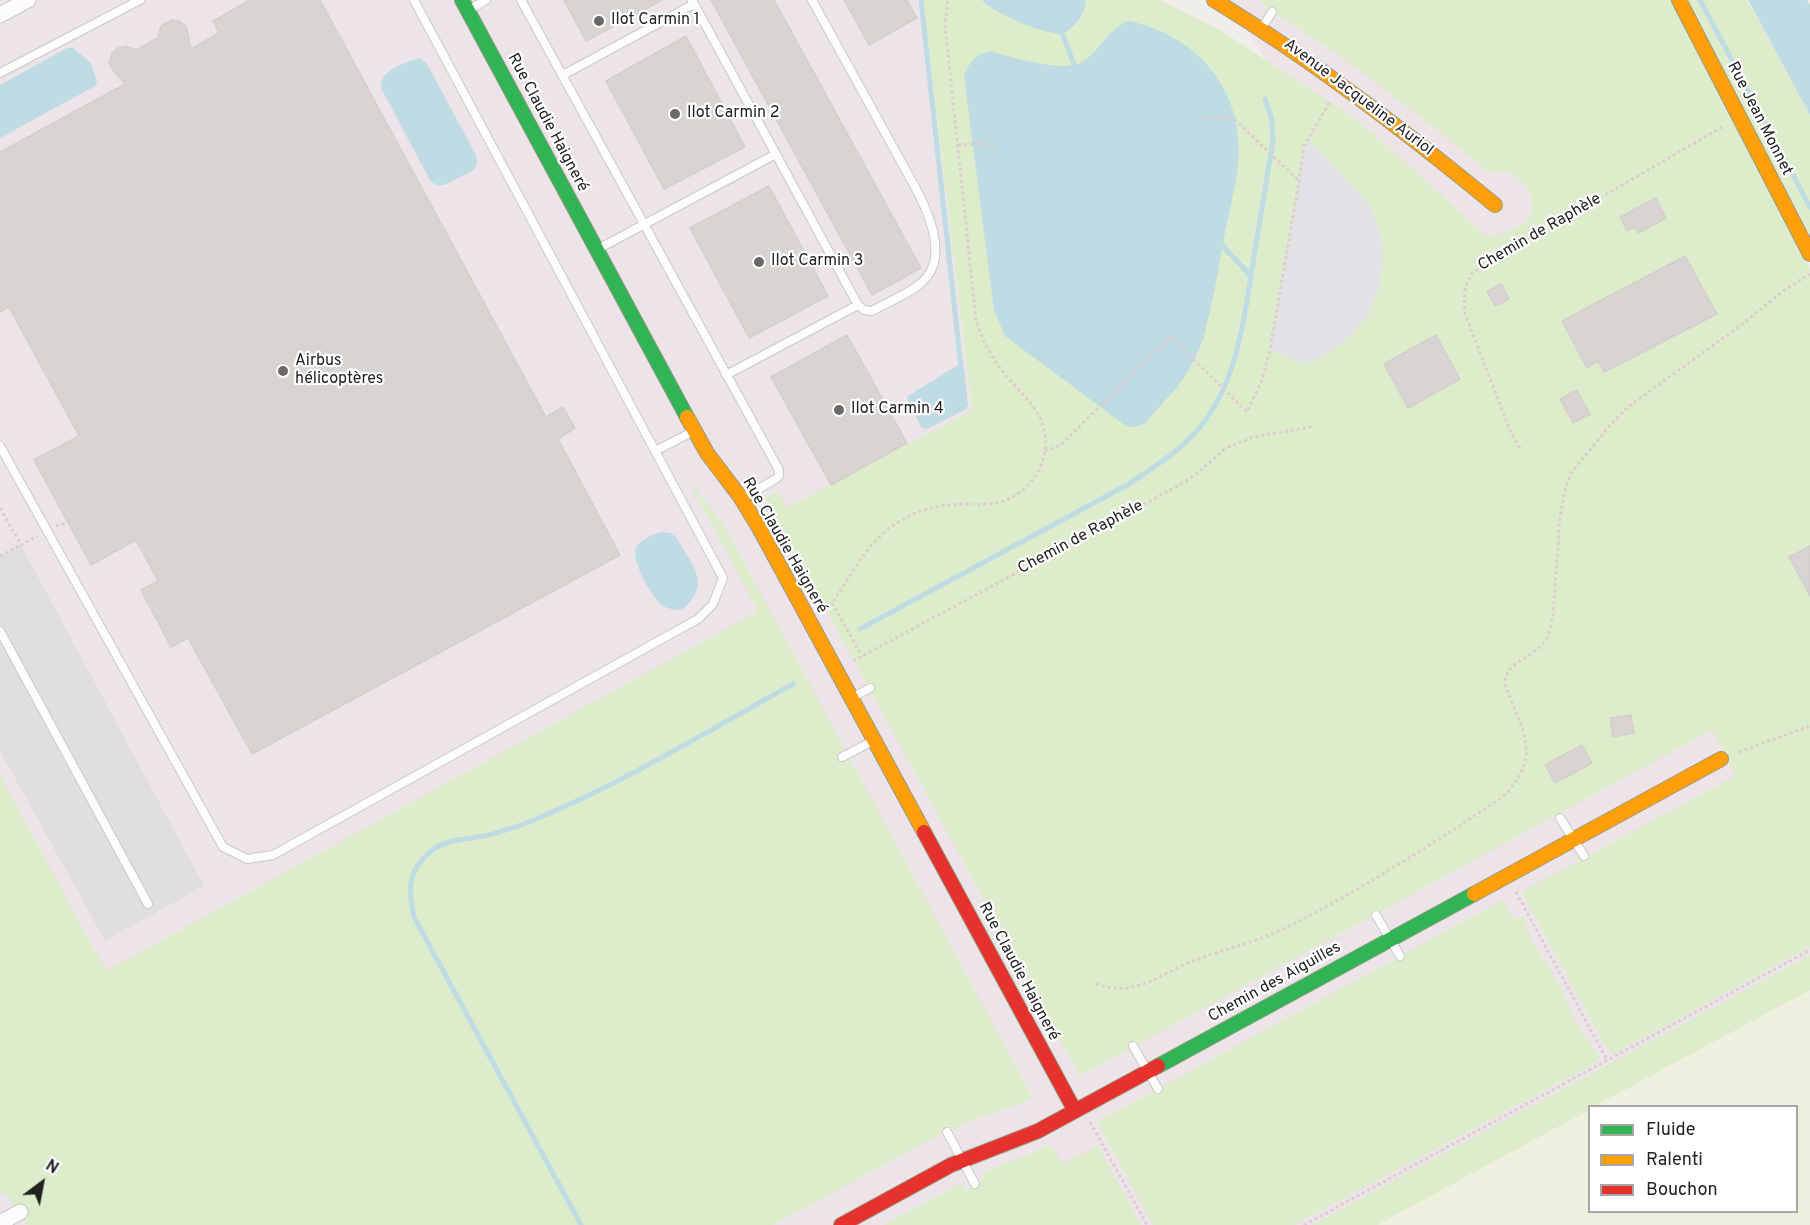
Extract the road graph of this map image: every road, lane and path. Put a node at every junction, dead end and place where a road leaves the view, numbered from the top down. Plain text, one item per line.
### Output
1 (28, 0) edge
2 (140, 0) edge
3 (414, 0) edge
4 (486, 0) edge
5 (521, 0) edge
6 (812, 0) edge
7 (948, 0) edge
8 (1214, 0) edge
9 (1679, 0) edge
10 (693, 2) edge
11 (465, 5) edge
12 (1272, 12) dead end
13 (0, 15) edge
14 (1262, 28) junction
15 (0, 73) edge
16 (563, 75) junction
17 (1332, 99) dead end
18 (1205, 117) dead end
19 (1739, 117) junction
20 (958, 145) junction
21 (997, 152) dead end
22 (776, 154) junction
23 (1299, 181) junction
24 (1495, 205) dead end
25 (643, 225) junction
26 (597, 250) junction
27 (1810, 254) edge
28 (1810, 274) edge
29 (858, 305) junction
30 (726, 375) junction
31 (1312, 427) dead end
32 (695, 431) junction
33 (0, 446) edge
34 (1520, 447) dead end
35 (655, 451) junction
36 (1045, 451) junction
37 (741, 498) junction
38 (0, 508) edge
39 (68, 524) dead end
40 (47, 531) junction
41 (21, 545) junction
42 (0, 556) edge
43 (832, 603) junction
44 (823, 610) dead end
45 (0, 631) edge
46 (862, 656) junction
47 (851, 662) dead end
48 (870, 688) dead end
49 (851, 698) junction
50 (1810, 726) edge
51 (874, 741) junction
52 (842, 757) dead end
53 (1720, 759) joint
54 (1560, 818) dead end
55 (1574, 839) junction
56 (1584, 856) dead end
57 (1515, 890) dead end
58 (148, 904) dead end
59 (1376, 915) dead end
60 (1390, 939) junction
61 (1810, 951) edge
62 (1400, 956) dead end
63 (1096, 984) dead end
64 (1133, 1046) dead end
65 (1608, 1061) junction
66 (1148, 1071) junction
67 (1158, 1089) dead end
68 (1075, 1111) junction
69 (1089, 1121) dead end
70 (947, 1132) dead end
71 (962, 1160) junction
72 (975, 1184) dead end
73 (20, 1212) dead end
74 (0, 1223) edge
75 (841, 1225) edge
76 (1147, 1225) edge
77 (1304, 1225) edge

1 - 13 street
2 - 15 lane
3 - 35 lane
4 - 11 lane
5 - 16 lane
6 - 29 lane
7 - 20 path
8 - 14 street, Avenue Jacqueline Auriol
9 - 19 street, Rue Jean Monnet
10 - 16 lane
10 - 22 lane
11 - 26 street, Rue Claudie Haigneré
12 - 14 lane
14 - 24 street, Avenue Jacqueline Auriol
16 - 25 lane
17 - 23 path
18 - 23 path
19 - 27 street, Rue Jean Monnet
19 - 34 path, Chemin de Raphèle
20 - 21 path
20 - 36 path
22 - 25 lane
22 - 29 lane
23 - 36 path
25 - 26 lane
25 - 30 lane
26 - 32 street, Rue Claudie Haigneré
28 - 63 path
29 - 30 lane
30 - 37 lane
31 - 46 path, Chemin de Raphèle
32 - 35 lane
32 - 37 street, Rue Claudie Haigneré
33 - 40 lane
35 - 40 lane
36 - 43 path
37 - 49 street, Rue Claudie Haigneré
38 - 41 path
39 - 40 path
40 - 41 path
41 - 42 path
43 - 44 path
43 - 46 path
45 - 58 lane
46 - 47 path, Chemin de Raphèle
48 - 49 lane
49 - 51 street, Rue Claudie Haigneré
50 - 53 path
51 - 52 lane
51 - 68 street, Rue Claudie Haigneré
53 - 55 street, Chemin des Aiguilles
54 - 55 lane
55 - 56 lane
55 - 60 street, Chemin des Aiguilles
57 - 65 path
59 - 60 lane
60 - 62 lane
60 - 66 street, Chemin des Aiguilles
61 - 65 path
64 - 66 lane
65 - 77 path
66 - 67 lane
66 - 68 street, Chemin des Aiguilles
68 - 71 street, Chemin des Aiguilles
69 - 76 path
70 - 71 lane
71 - 72 lane
71 - 75 street, Chemin des Aiguilles
73 - 74 street

